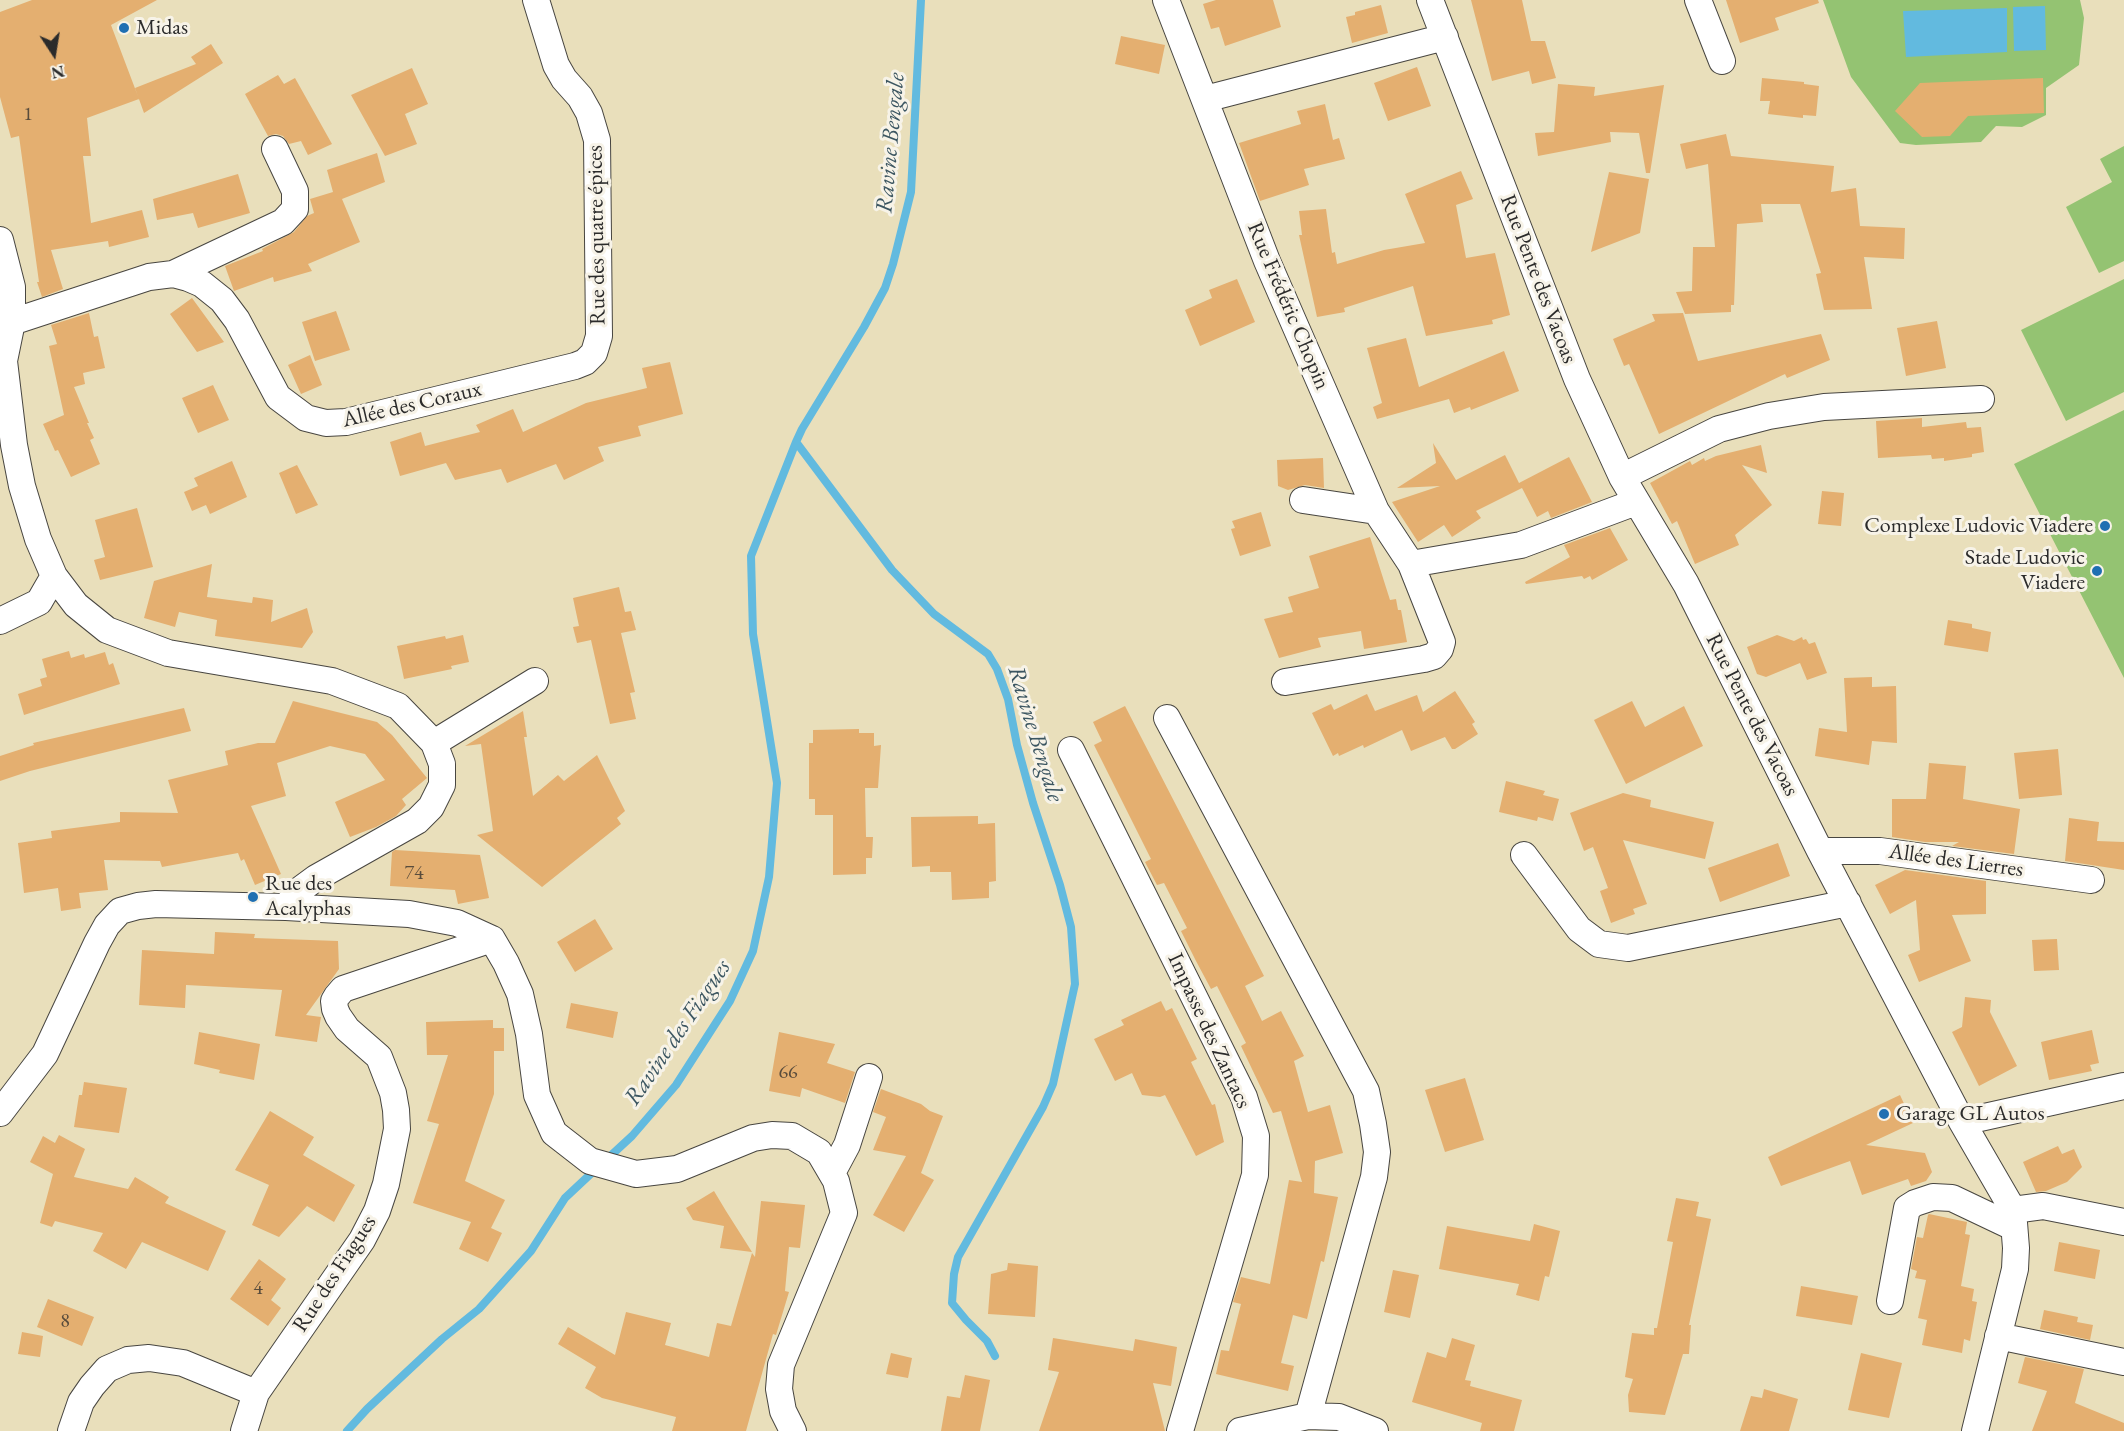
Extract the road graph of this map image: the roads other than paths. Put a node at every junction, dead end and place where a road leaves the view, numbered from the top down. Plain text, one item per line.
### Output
1 (536, 0) edge
2 (1166, 0) edge
3 (1430, 0) edge
4 (1698, 0) edge
5 (1444, 37) junction
6 (1722, 61) dead end
7 (1205, 99) junction
8 (275, 149) dead end
9 (0, 240) edge
10 (173, 274) junction
11 (12, 322) junction
12 (575, 366) joint
13 (1981, 399) dead end
14 (1622, 477) junction
15 (1303, 500) dead end
16 (1636, 502) junction
17 (1376, 511) junction
18 (1411, 564) junction
19 (54, 576) junction
20 (0, 621) edge
21 (534, 681) dead end
22 (1285, 682) dead end
23 (1167, 718) dead end
24 (434, 742) junction
25 (1071, 750) dead end
26 (1820, 851) junction
27 (1524, 855) dead end
28 (2091, 880) dead end
29 (1848, 903) junction
30 (286, 907) junction
31 (492, 939) junction
32 (868, 1077) dead end
33 (2124, 1086) edge
34 (0, 1113) edge
35 (1962, 1122) junction
36 (832, 1173) junction
37 (2013, 1219) junction
38 (2124, 1222) edge
39 (1890, 1301) dead end
40 (1998, 1336) junction
41 (2124, 1362) edge
42 (256, 1393) junction
43 (1308, 1416) junction
44 (71, 1431) edge
45 (244, 1431) edge
46 (794, 1431) edge
47 (1180, 1431) edge
48 (1240, 1431) edge
49 (1375, 1431) edge
50 (1975, 1431) edge

1 - 12 street, Rue des quatre épices
2 - 7 street, Rue Frédéric Chopin
3 - 5 street, Rue Pente des Vacoas
4 - 6 street
5 - 7 street
5 - 14 street, Rue Pente des Vacoas
7 - 17 street, Rue Frédéric Chopin
8 - 10 street, Allée des Coraux
9 - 11 street
10 - 11 street, Allée des Coraux
10 - 12 street, Allée des Coraux
11 - 19 street
13 - 14 street
14 - 16 street, Rue Pente des Vacoas
15 - 17 street
16 - 18 street
16 - 26 street, Rue Pente des Vacoas
17 - 18 street, Rue Frédéric Chopin
18 - 22 street, Rue Frédéric Chopin
19 - 20 street
19 - 24 street
21 - 24 street
23 - 43 street
24 - 30 street
25 - 47 street, Impasse des Zantacs
26 - 28 street, Allée des Lierres
26 - 29 street, Rue Pente des Vacoas
27 - 29 street
29 - 35 street, Rue Pente des Vacoas
30 - 31 street
30 - 34 street
31 - 36 street
31 - 42 street, Rue des Fiagues
32 - 36 street
33 - 35 street
35 - 37 street, Rue Pente des Vacoas
36 - 46 street
37 - 38 street
37 - 39 street
37 - 40 street, Rue Pente des Vacoas
40 - 41 street
40 - 50 street, Rue Pente des Vacoas
42 - 44 street
42 - 45 street
43 - 48 street
43 - 49 street

